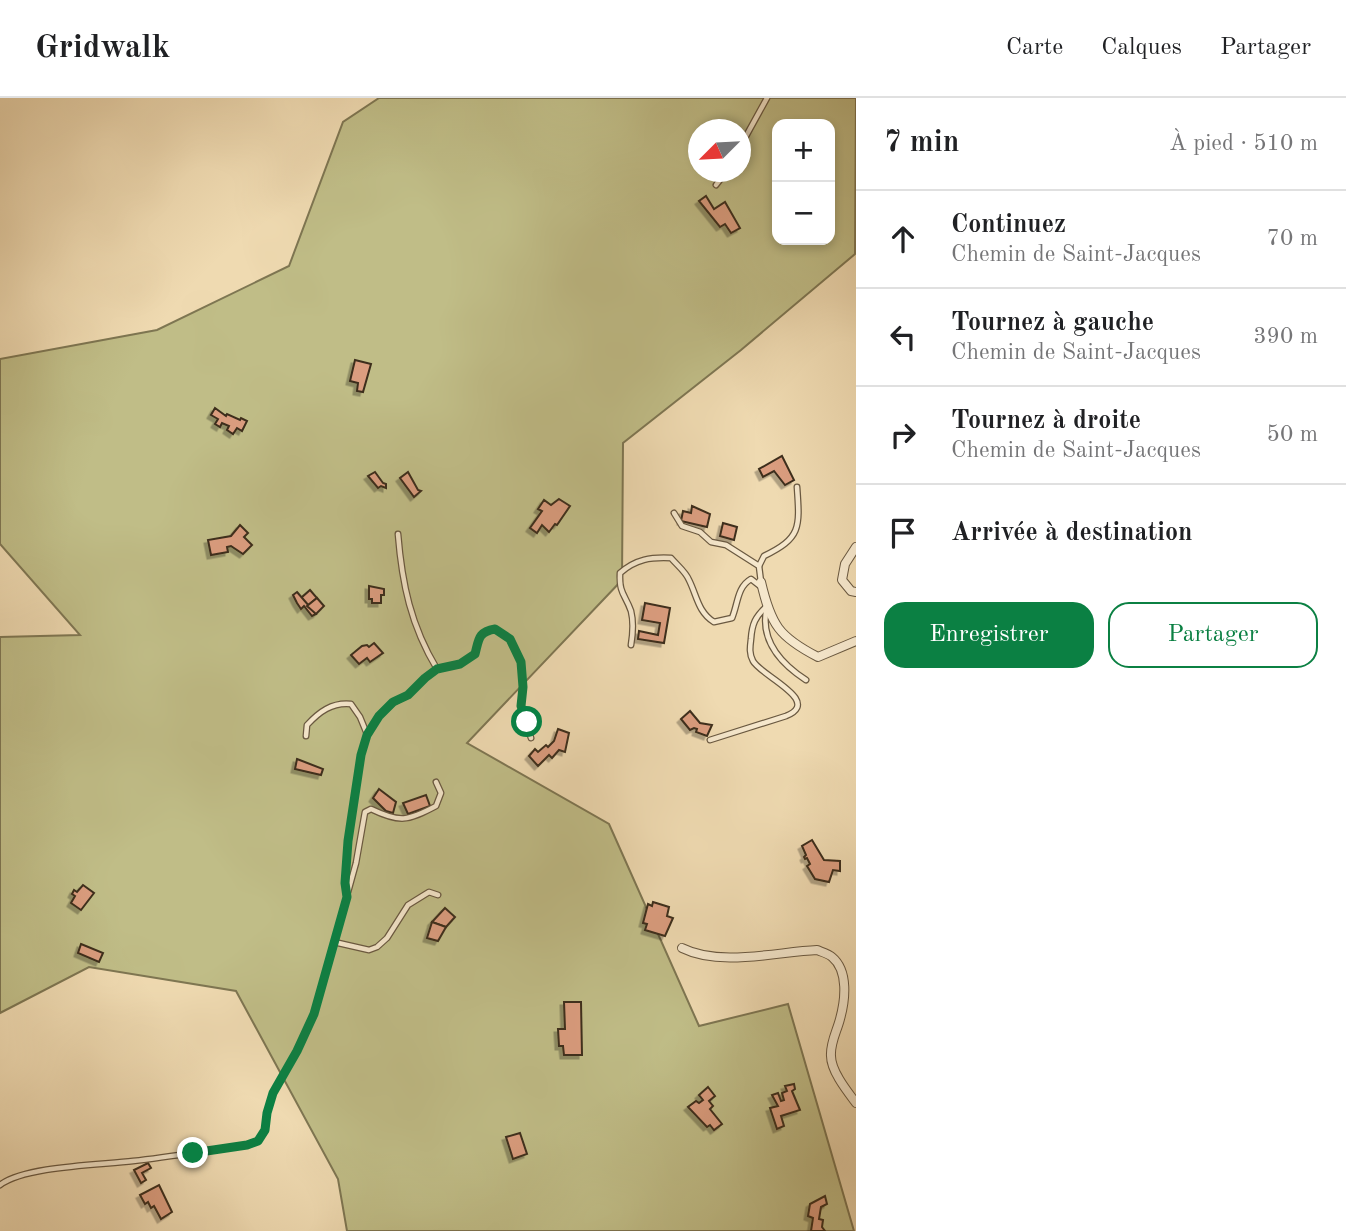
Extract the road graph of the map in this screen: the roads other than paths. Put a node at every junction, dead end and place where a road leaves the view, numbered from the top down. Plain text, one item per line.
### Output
1 (767, 98) edge
2 (751, 127) edge
3 (718, 182) edge
4 (716, 185) dead end
5 (797, 487) dead end
6 (674, 513) dead end
7 (398, 534) dead end
8 (856, 547) edge
9 (759, 566) junction
10 (762, 585) junction
11 (856, 592) edge
12 (767, 606) junction
13 (856, 641) edge
14 (631, 645) dead end
15 (437, 669) junction
16 (806, 681) dead end
17 (367, 735) junction
18 (306, 736) dead end
19 (531, 738) dead end
20 (710, 740) dead end
21 (436, 782) dead end
22 (438, 895) dead end
23 (347, 897) junction
24 (334, 942) junction
25 (682, 948) dead end
26 (856, 1104) edge
27 (0, 1185) edge

1 - 2 lane
3 - 4 lane
5 - 9 lane
6 - 9 lane
7 - 15 lane
8 - 11 street
9 - 10 lane
10 - 12 street
10 - 14 lane
12 - 13 street
12 - 16 lane
12 - 20 lane
15 - 17 lane
15 - 19 lane
17 - 18 lane
17 - 23 lane
21 - 23 lane
22 - 24 lane
23 - 24 lane
24 - 27 lane
25 - 26 street

